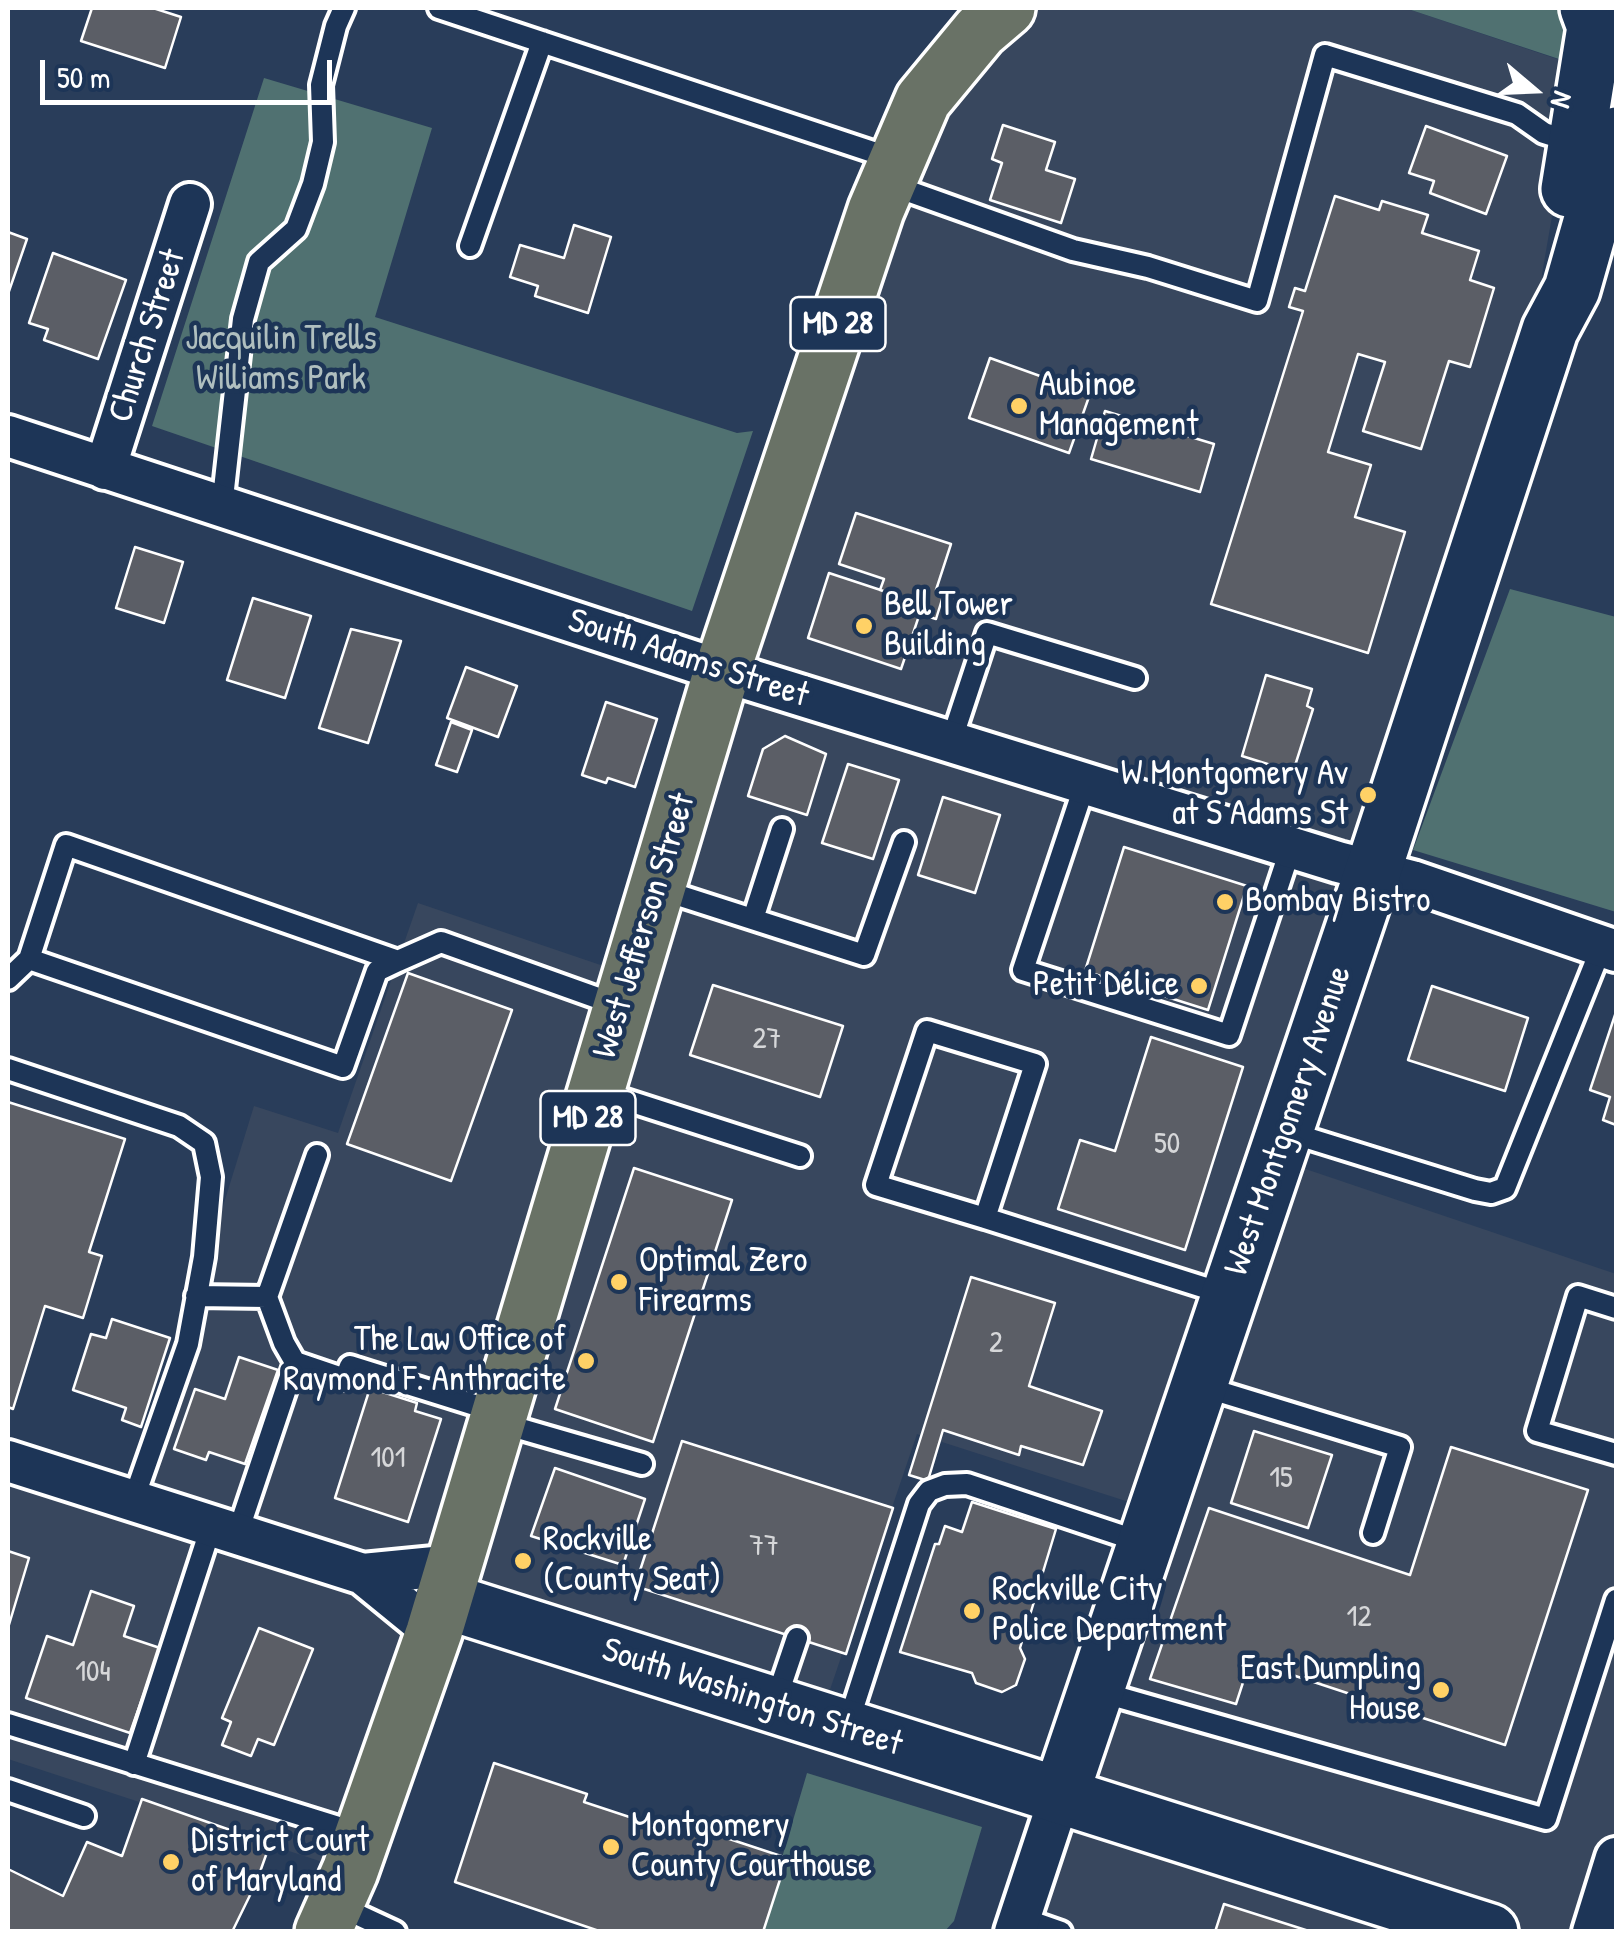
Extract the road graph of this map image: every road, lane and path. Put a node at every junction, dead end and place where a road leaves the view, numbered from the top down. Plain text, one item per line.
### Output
1 (344, 8) edge
2 (440, 8) edge
3 (1008, 8) edge
4 (1588, 8) edge
5 (542, 42) junction
6 (1597, 139) edge
7 (891, 172) junction
8 (190, 204) dead end
9 (470, 246) dead end
10 (8, 436) edge
11 (105, 469) junction
12 (222, 507) junction
13 (722, 671) junction
14 (1135, 678) dead end
15 (950, 742) junction
16 (1085, 784) junction
17 (782, 828) dead end
18 (904, 842) dead end
19 (1290, 847) junction
20 (1373, 871) junction
21 (657, 888) junction
22 (754, 919) junction
23 (1610, 948) edge
24 (29, 959) junction
25 (398, 961) junction
26 (8, 979) edge
27 (622, 1006) junction
28 (8, 1070) edge
29 (596, 1090) junction
30 (1286, 1132) junction
31 (317, 1155) dead end
32 (800, 1156) dead end
33 (984, 1218) junction
34 (196, 1296) junction
35 (1230, 1296) junction
36 (267, 1297) junction
37 (1616, 1308) edge
38 (296, 1362) junction
39 (1200, 1385) junction
40 (496, 1417) junction
41 (1616, 1454) edge
42 (8, 1461) edge
43 (642, 1464) dead end
44 (132, 1502) junction
45 (224, 1531) junction
46 (1373, 1533) dead end
47 (1146, 1544) junction
48 (363, 1574) junction
49 (444, 1599) junction
50 (1616, 1600) edge
51 (797, 1638) dead end
52 (1096, 1690) junction
53 (774, 1705) junction
54 (8, 1724) edge
55 (847, 1728) junction
56 (134, 1764) junction
57 (8, 1790) edge
58 (1060, 1796) junction
59 (84, 1816) dead end
60 (363, 1834) junction
61 (1616, 1858) edge
62 (330, 1918) edge
63 (1018, 1925) edge
64 (395, 1932) edge
65 (1061, 1932) edge
66 (1490, 1932) edge
67 (1593, 1932) edge

1 - 12 lane
2 - 5 lane
3 - 7 main road, West Jefferson Street / MD 28
4 - 6 street, West Montgomery Avenue
5 - 7 lane
5 - 9 lane
6 - 7 lane
6 - 20 street, West Montgomery Avenue
7 - 13 main road, West Jefferson Street / MD 28
8 - 11 street, Church Street
10 - 11 street, South Adams Street
11 - 12 street, South Adams Street
12 - 13 street, South Adams Street
13 - 15 street, South Adams Street
13 - 21 main road, West Jefferson Street / MD 28
14 - 15 lane
15 - 16 street, South Adams Street
16 - 19 street, South Adams Street
16 - 19 lane
17 - 22 lane
18 - 22 lane
19 - 20 street, South Adams Street
20 - 23 street, South Adams Street
20 - 30 street, West Montgomery Avenue
21 - 22 lane
21 - 27 main road, West Jefferson Street / MD 28
23 - 30 lane
24 - 25 lane
24 - 25 lane
24 - 26 lane
25 - 27 lane
27 - 29 main road, West Jefferson Street / MD 28
28 - 34 lane
29 - 32 lane
29 - 40 main road, West Jefferson Street / MD 28
30 - 35 street, West Montgomery Avenue
31 - 36 lane
33 - 33 lane
33 - 35 lane
34 - 36 lane
34 - 44 lane
35 - 39 street, West Montgomery Avenue
36 - 38 lane
37 - 41 lane
38 - 40 lane
38 - 45 lane
39 - 46 lane
39 - 47 street, West Montgomery Avenue
40 - 43 lane
40 - 49 main road, West Jefferson Street / MD 28
42 - 44 street, South Washington Street
44 - 45 street, South Washington Street
45 - 48 street, South Washington Street
45 - 56 lane
47 - 52 street, West Montgomery Avenue
47 - 55 lane
48 - 49 street, South Washington Street
48 - 49 street, South Washington Street
49 - 53 street, South Washington Street
49 - 60 main road, West Jefferson Street / MD 28
50 - 52 lane
51 - 53 lane
52 - 58 street, West Montgomery Avenue
53 - 55 street, South Washington Street
54 - 56 lane
55 - 58 street, South Washington Street
56 - 60 lane
57 - 59 lane
58 - 63 street
58 - 66 street, South Washington Street
60 - 62 main road, West Jefferson Street / MD 28
61 - 67 street
62 - 64 lane
63 - 65 lane

